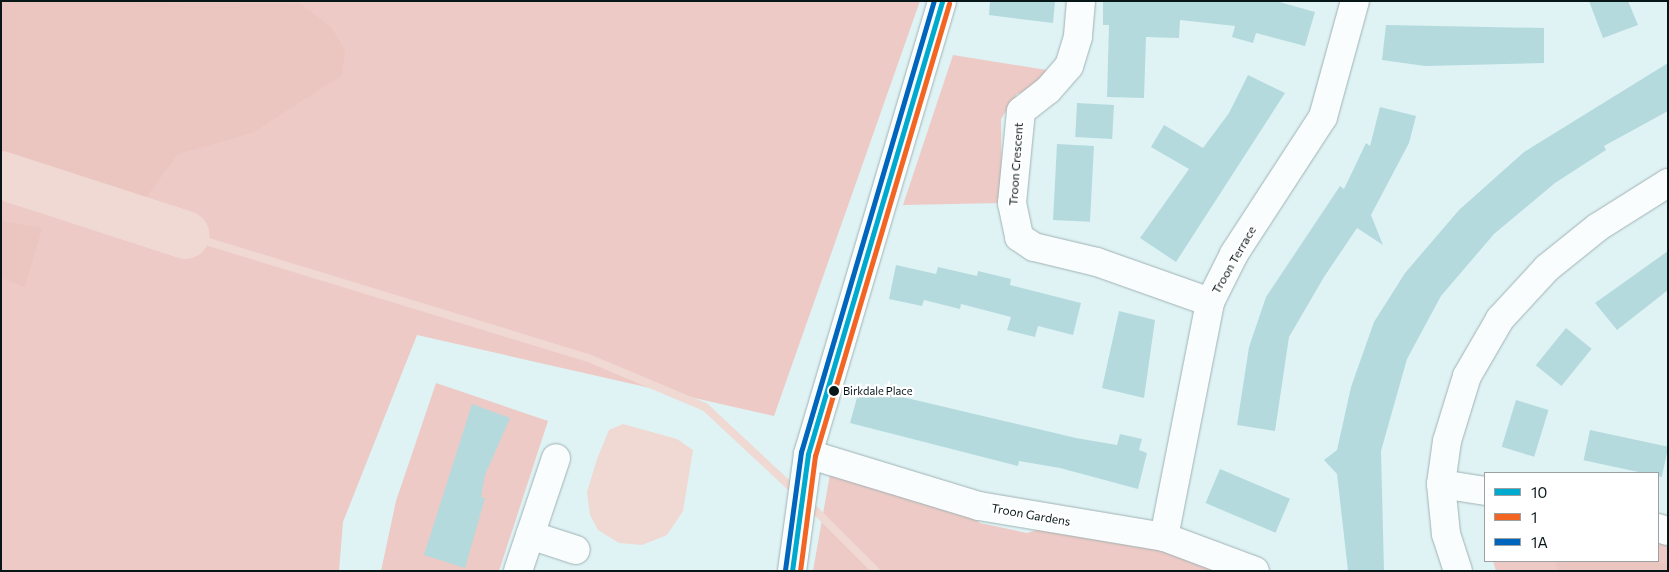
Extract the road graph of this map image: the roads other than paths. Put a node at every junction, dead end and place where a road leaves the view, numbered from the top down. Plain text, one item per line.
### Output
1 (942, 1) edge
2 (1081, 1) edge
3 (1355, 1) edge
4 (1668, 183) edge
5 (1210, 302) junction
6 (808, 454) junction
7 (556, 458) dead end
8 (1441, 484) junction
9 (1484, 491) edge
10 (530, 535) junction
11 (1164, 537) junction
12 (576, 550) dead end
13 (518, 571) edge
14 (792, 571) edge
15 (1255, 571) edge
16 (1458, 571) edge

1 - 6 street
2 - 5 street, Troon Crescent
3 - 5 street, Troon Terrace
4 - 8 street
5 - 11 street, Troon Terrace
6 - 11 street, Troon Gardens
6 - 14 street
7 - 10 street
8 - 9 street
8 - 16 street
10 - 12 street
10 - 13 street
11 - 15 street, Troon Gardens

